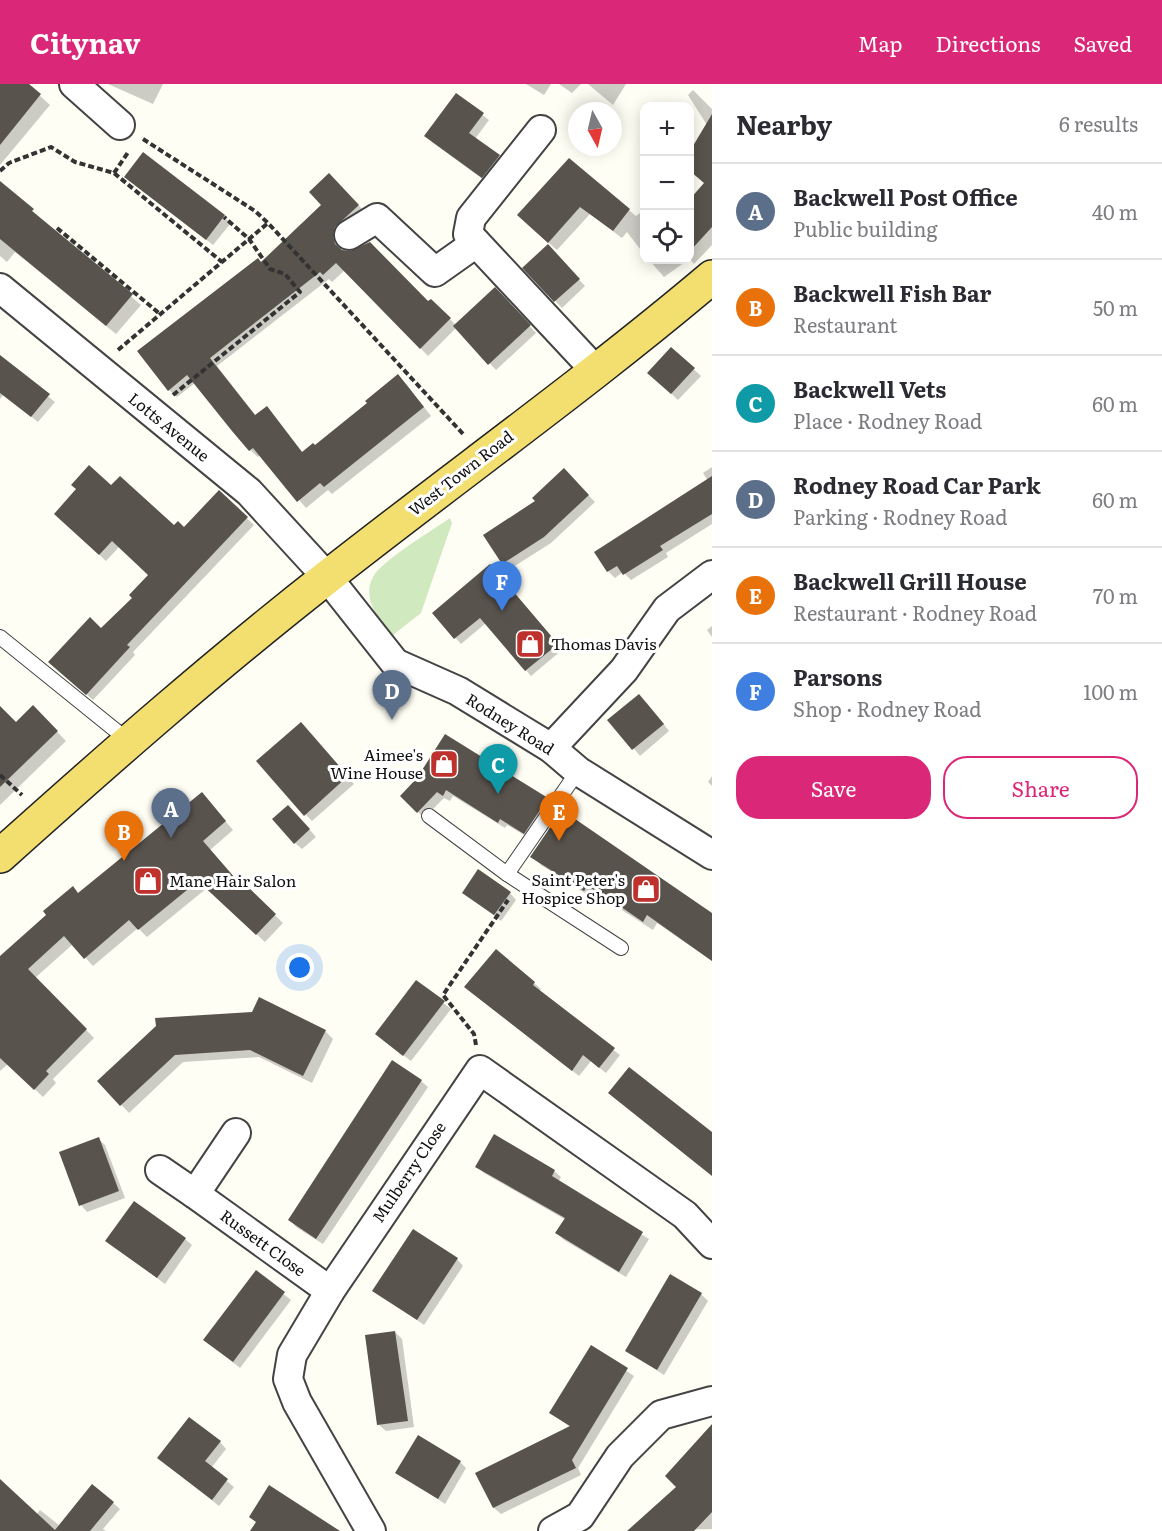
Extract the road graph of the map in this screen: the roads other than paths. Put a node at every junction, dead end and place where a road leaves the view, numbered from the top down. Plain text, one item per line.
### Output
1 (75, 84) edge
2 (120, 125) road end
3 (541, 130) dead end
4 (349, 235) dead end
5 (476, 243) junction
6 (712, 277) edge
7 (0, 288) edge
8 (595, 370) junction
9 (712, 575) edge
10 (327, 577) junction
11 (0, 637) edge
12 (130, 742) junction
13 (551, 747) junction
14 (578, 771) junction
15 (429, 816) dead end
16 (712, 855) edge
17 (0, 856) edge
18 (507, 874) junction
19 (621, 948) dead end
20 (236, 1133) dead end
21 (160, 1170) dead end
22 (195, 1194) junction
23 (712, 1244) edge
24 (330, 1291) junction
25 (712, 1401) edge
26 (371, 1531) edge
27 (553, 1531) edge

1 - 2 street
3 - 5 street
4 - 5 street
5 - 8 street
6 - 8 main road, West Town Road
7 - 10 street, Lotts Avenue
8 - 10 main road, West Town Road
9 - 13 street
10 - 12 main road, West Town Road
10 - 13 street, Rodney Road
11 - 12 lane
12 - 17 main road, West Town Road
13 - 14 street, Rodney Road
14 - 16 street, Rodney Road
14 - 18 lane
15 - 18 lane
18 - 19 lane
20 - 22 street
21 - 22 street, Russett Close
22 - 24 street, Russett Close
23 - 24 street, Mulberry Close
24 - 26 street, Mulberry Close
25 - 27 street

